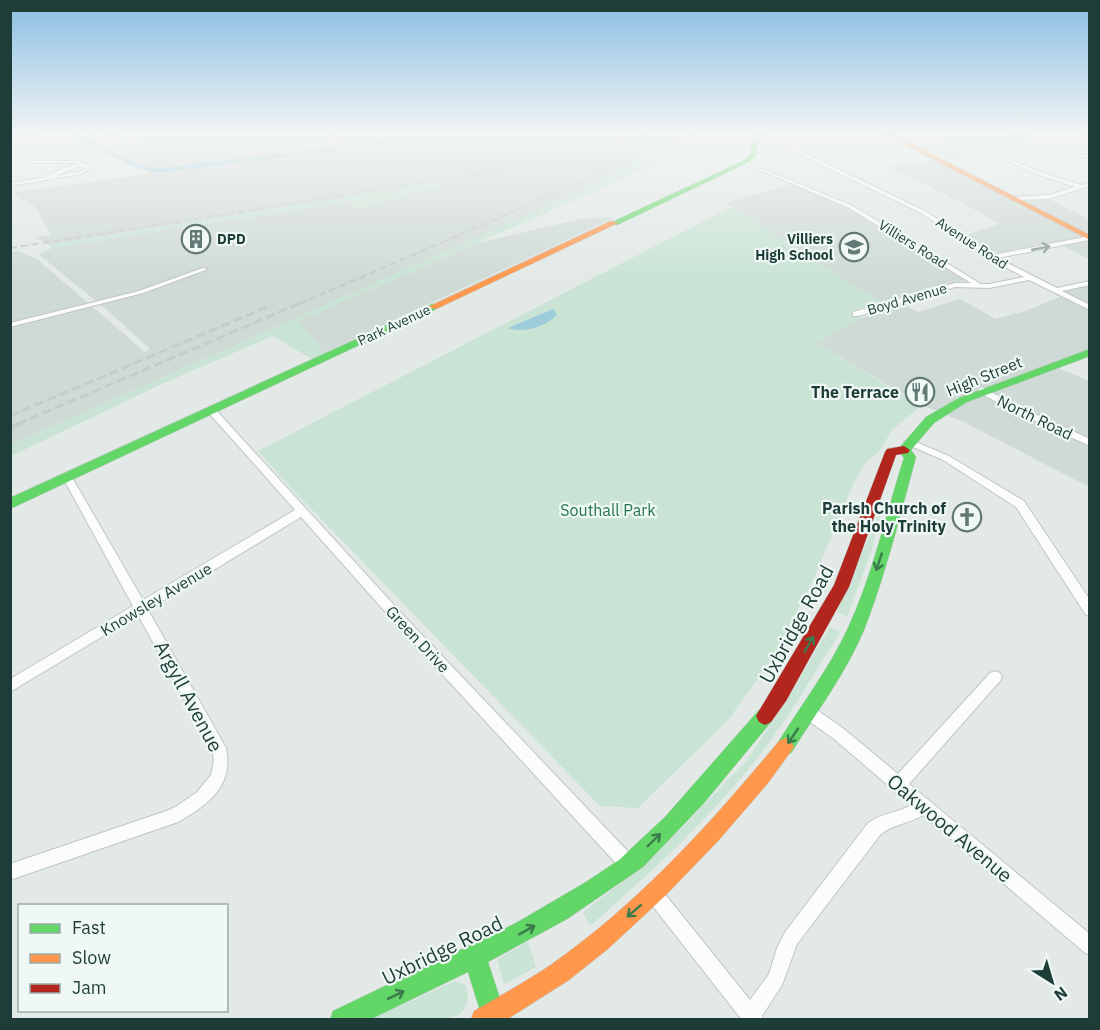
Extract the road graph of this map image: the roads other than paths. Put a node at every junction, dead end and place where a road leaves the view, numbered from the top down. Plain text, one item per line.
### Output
1 (700, 183) edge
2 (795, 183) edge
3 (863, 183) edge
4 (986, 183) edge
5 (1069, 183) edge
6 (1089, 184) edge
7 (1081, 187) junction
8 (1014, 199) junction
9 (1089, 238) edge
10 (993, 258) junction
11 (205, 269) dead end
12 (1029, 278) junction
13 (1089, 283) edge
14 (980, 286) junction
15 (1054, 291) junction
16 (1089, 308) edge
17 (856, 314) dead end
18 (10, 325) edge
19 (1089, 352) edge
20 (982, 390) junction
21 (211, 410) junction
22 (1089, 443) edge
23 (906, 446) junction
24 (67, 476) junction
25 (10, 504) edge
26 (301, 512) junction
27 (142, 608) junction
28 (1089, 611) edge
29 (840, 623) junction
30 (995, 677) dead end
31 (10, 686) edge
32 (808, 712) junction
33 (898, 785) junction
34 (922, 805) junction
35 (629, 864) junction
36 (10, 872) edge
37 (654, 893) junction
38 (1089, 946) edge
39 (475, 957) junction
40 (488, 1017) edge
41 (753, 1017) edge
42 (342, 1020) edge

1 - 21 main road, Park Avenue
2 - 14 street, Villiers Road
3 - 10 street, Avenue Road
4 - 8 main road
5 - 7 street
6 - 7 street
7 - 8 street
8 - 9 main road
10 -> 9 street
10 - 12 street, Avenue Road
11 - 18 street
12 - 14 street, Boyd Avenue
12 - 15 street, Avenue Road
13 - 15 street
14 - 17 street, Boyd Avenue
15 - 16 street, Avenue Road
19 - 20 main road, High Street
20 - 22 street, North Road
20 - 23 main road, High Street
21 - 24 main road, Park Avenue
21 - 26 street, Green Drive
23 - 28 street
23 -> 29 main road, Uxbridge Road
23 - 29 main road, Uxbridge Road
24 - 25 main road, Park Avenue
24 - 27 street, Argyll Avenue
26 - 27 street, Knowsley Avenue
26 - 35 street, Green Drive
27 - 31 street, Knowsley Avenue
27 - 36 street, Argyll Avenue
29 - 32 main road, Uxbridge Road
35 -> 29 main road, Uxbridge Road
30 - 33 street
32 - 33 street, Oakwood Avenue
32 -> 37 main road, Uxbridge Road
33 - 34 street, Oakwood Avenue
34 - 38 street, Oakwood Avenue
34 - 41 street
39 -> 35 main road, Uxbridge Road
37 -> 40 main road, Uxbridge Road
37 - 41 street
39 - 40 main road
42 -> 39 main road, Uxbridge Road

